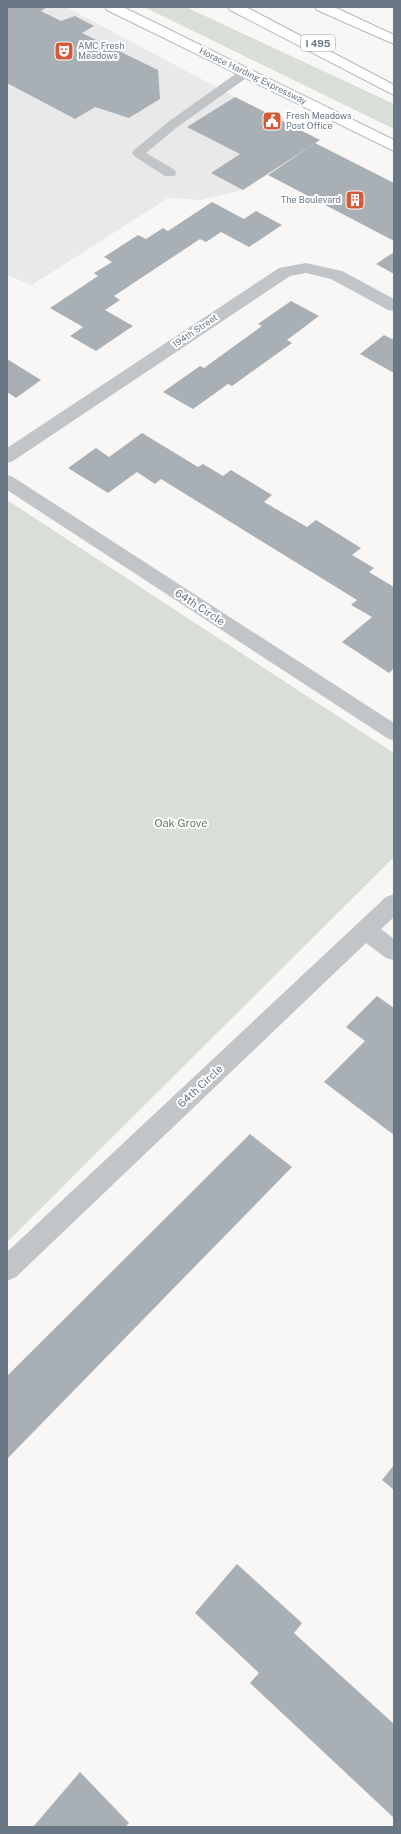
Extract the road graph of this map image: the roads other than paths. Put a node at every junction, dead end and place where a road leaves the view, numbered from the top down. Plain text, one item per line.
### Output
1 (112, 7) edge
2 (235, 7) edge
3 (242, 7) edge
4 (322, 7) edge
5 (394, 40) edge
6 (245, 73) junction
7 (394, 79) edge
8 (394, 91) edge
9 (394, 146) edge
10 (170, 173) dead end
11 (394, 306) edge
12 (7, 456) edge
13 (7, 481) edge
14 (394, 733) edge
15 (394, 903) edge
16 (365, 930) junction
17 (394, 951) edge
18 (7, 1269) edge

1 - 6 main road, Horace Harding Expressway
2 - 8 main road
3 - 7 main road, I 495
4 - 5 main road
6 - 9 main road, Horace Harding Expressway
6 - 10 lane
11 - 12 street, 194th Street
13 - 14 street, 64th Circle
15 - 16 street, 64th Circle
16 - 17 street
16 - 18 street, 64th Circle

